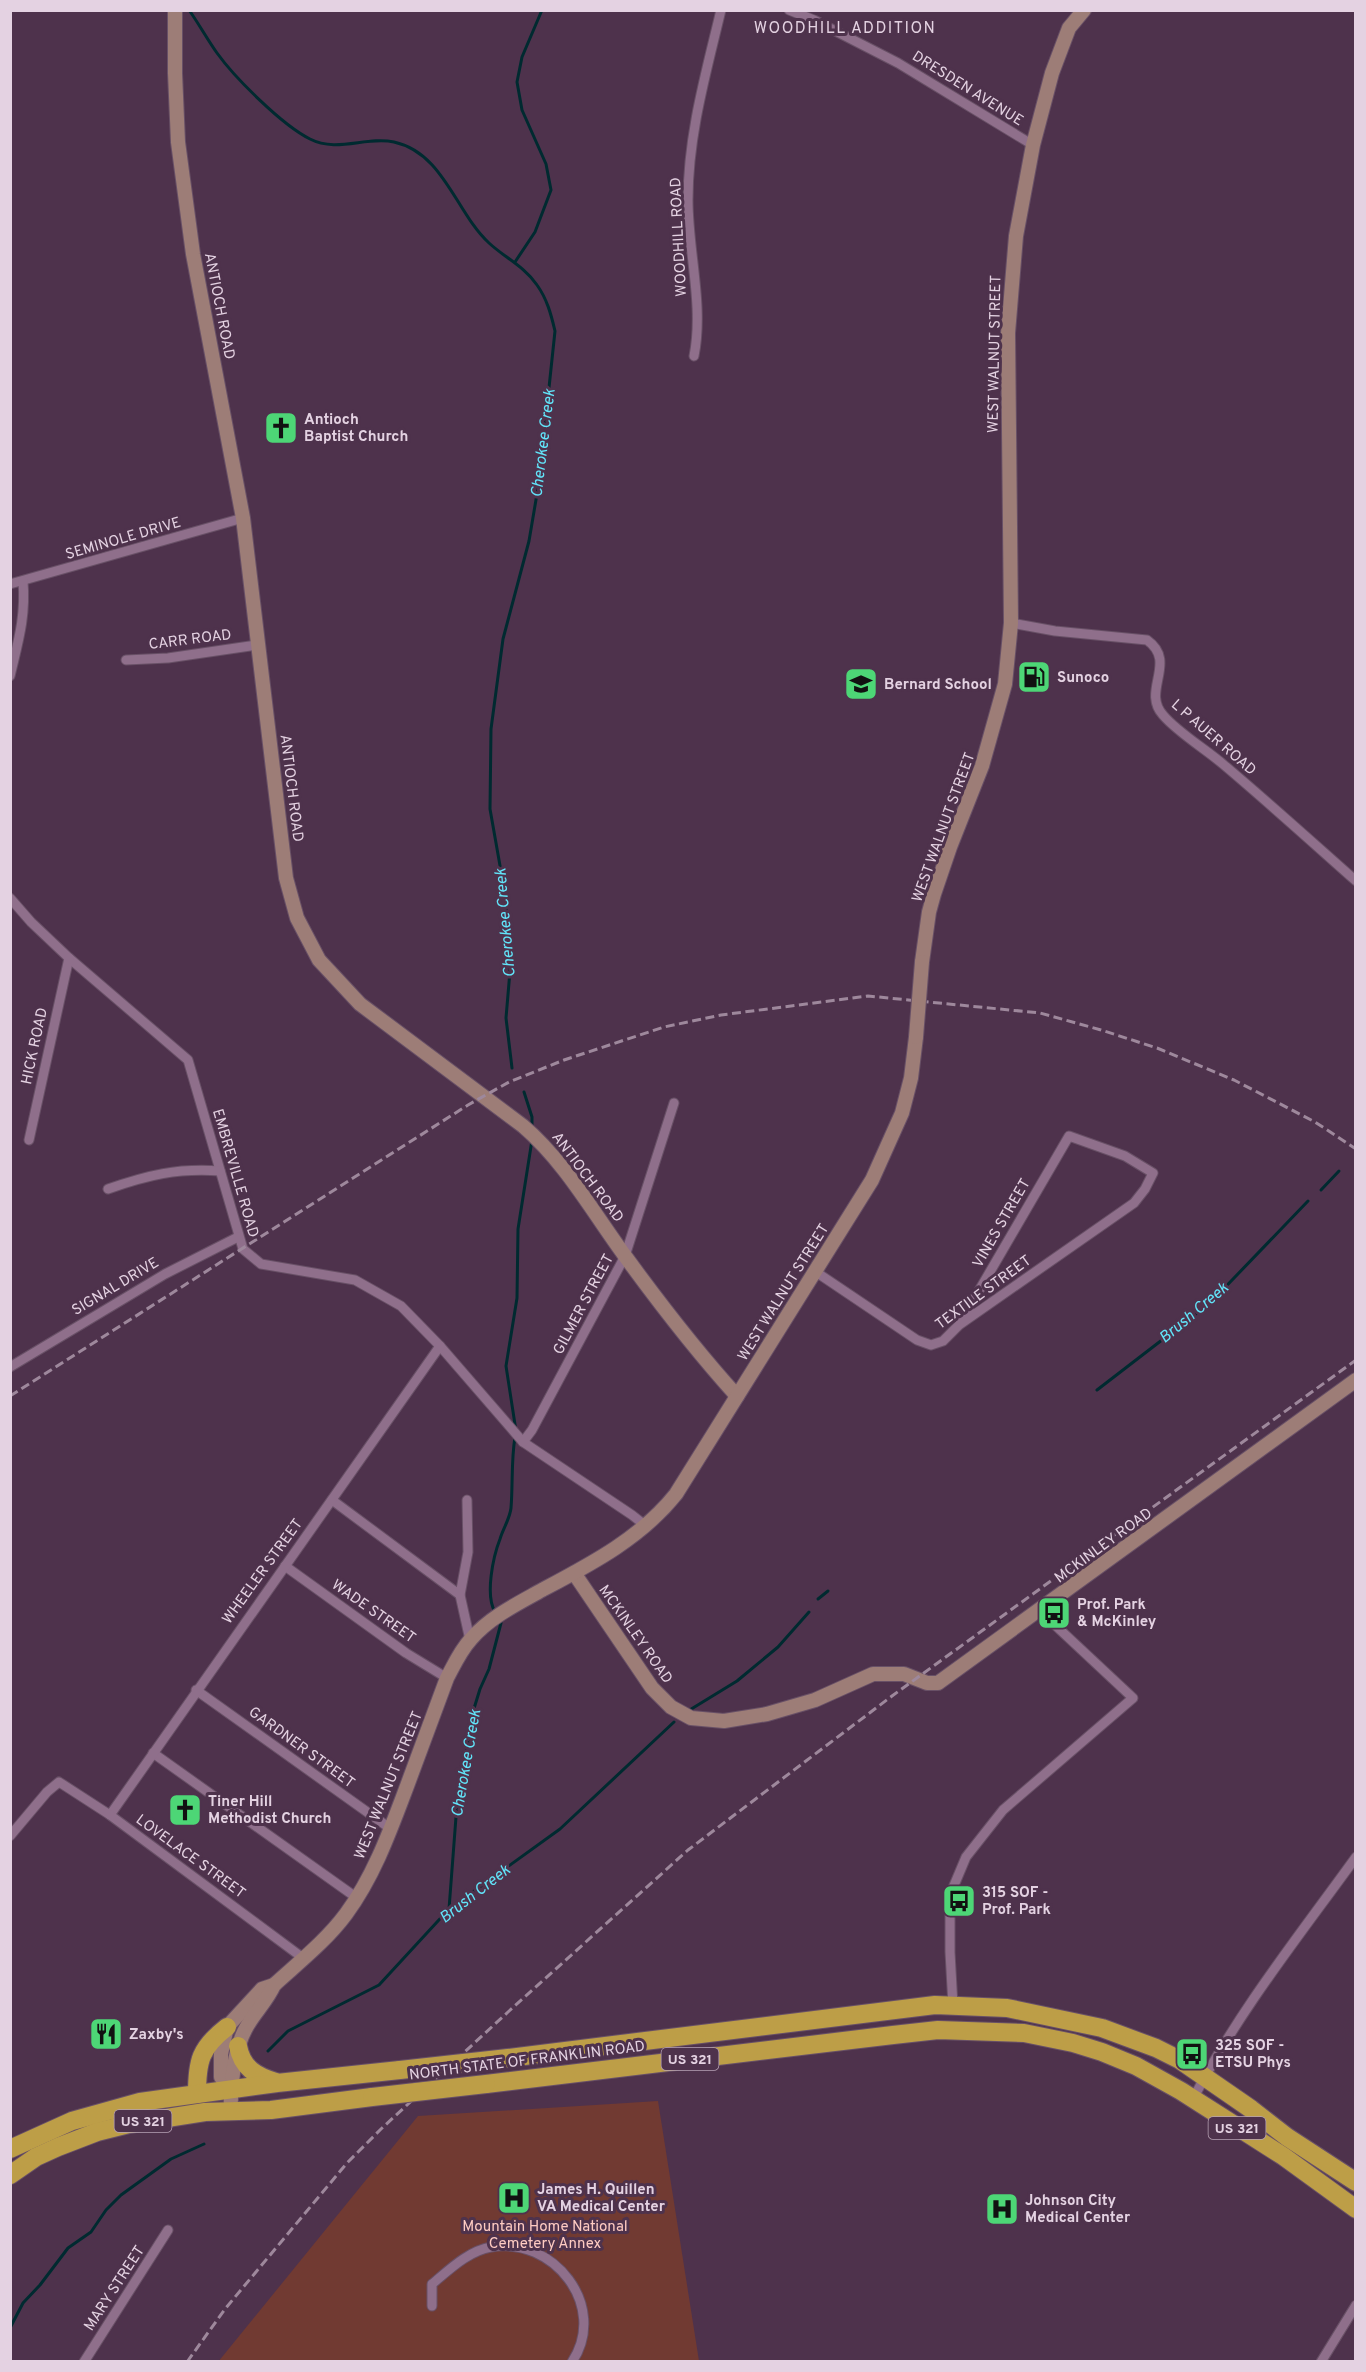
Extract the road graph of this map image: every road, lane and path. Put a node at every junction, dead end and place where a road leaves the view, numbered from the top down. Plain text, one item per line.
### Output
1 (175, 10) edge
2 (721, 10) edge
3 (789, 10) edge
4 (1084, 10) edge
5 (1033, 145) junction
6 (694, 356) dead end
7 (243, 518) junction
8 (23, 581) junction
9 (10, 584) edge
10 (1011, 623) junction
11 (257, 645) junction
12 (126, 660) dead end
13 (10, 676) edge
14 (1356, 881) edge
15 (10, 898) edge
16 (69, 958) junction
17 (674, 1103) dead end
18 (1069, 1136) joint
19 (29, 1140) dead end
20 (220, 1171) junction
21 (108, 1190) dead end
22 (238, 1237) junction
23 (625, 1256) junction
24 (816, 1272) junction
25 (958, 1325) junction
26 (440, 1346) junction
27 (10, 1367) edge
28 (1356, 1380) edge
29 (737, 1396) junction
30 (518, 1437) junction
31 (332, 1500) junction
32 (467, 1500) dead end
33 (646, 1526) junction
34 (285, 1566) junction
35 (574, 1573) junction
36 (460, 1595) junction
37 (1040, 1611) junction
38 (470, 1640) junction
39 (447, 1678) junction
40 (196, 1690) junction
41 (153, 1753) junction
42 (110, 1815) junction
43 (391, 1829) junction
44 (11, 1835) edge
45 (1356, 1857) edge
46 (357, 1898) junction
47 (303, 1958) junction
48 (274, 1985) junction
49 (953, 2006) junction
50 (227, 2027) junction
51 (712, 2033) junction
52 (238, 2046) junction
53 (714, 2056) junction
54 (1204, 2077) junction
55 (278, 2083) junction
56 (230, 2091) junction
57 (197, 2094) junction
58 (1193, 2099) junction
59 (231, 2110) junction
60 (10, 2149) edge
61 (10, 2175) edge
62 (1356, 2182) edge
63 (1356, 2209) edge
64 (168, 2230) dead end
65 (1356, 2305) edge
66 (432, 2306) dead end
67 (84, 2361) edge
68 (572, 2361) edge
69 (1321, 2361) edge

1 - 7 street, ANTIOCH ROAD
2 - 6 street, WOODHILL ROAD
3 - 5 street, DRESDEN AVENUE
4 - 5 street, WEST WALNUT STREET
5 - 10 street, WEST WALNUT STREET
7 - 8 street, SEMINOLE DRIVE
7 - 11 street, ANTIOCH ROAD
8 - 9 street, SEMINOLE DRIVE
8 - 13 street
10 - 14 street, L P AUER ROAD
10 - 24 street, WEST WALNUT STREET, bridge
11 - 12 street, CARR ROAD
11 - 23 street, ANTIOCH ROAD
15 - 16 street, EMBREVILLE ROAD
16 - 19 street, HICK ROAD
16 - 20 street, EMBREVILLE ROAD
17 - 23 street, GILMER STREET
18 - 25 street, VINES STREET
18 - 25 street, TEXTILE STREET
20 - 21 street
20 - 22 street, EMBREVILLE ROAD
22 - 26 street, EMBREVILLE ROAD
22 - 27 street, SIGNAL DRIVE
23 - 29 street, ANTIOCH ROAD
23 - 30 street, GILMER STREET
24 - 25 street, TEXTILE STREET
24 - 29 street, WEST WALNUT STREET
26 - 30 street, EMBREVILLE ROAD
26 - 31 street, WHEELER STREET
28 - 37 street, MCKINLEY ROAD
29 - 33 street, WEST WALNUT STREET
30 - 33 street, EMBREVILLE ROAD
31 - 34 street, WHEELER STREET
31 - 36 street
32 - 36 street
33 - 35 street, WEST WALNUT STREET
34 - 39 street, WADE STREET
34 - 40 street, WHEELER STREET
35 - 37 street, MCKINLEY ROAD
35 - 38 street, WEST WALNUT STREET
36 - 38 street
37 - 49 street
38 - 39 street, WEST WALNUT STREET
39 - 43 street, WEST WALNUT STREET
40 - 41 street, WHEELER STREET
40 - 43 street, GARDNER STREET
41 - 42 street, WHEELER STREET
41 - 46 street
42 - 44 street, LOVELACE STREET
42 - 47 street, LOVELACE STREET
43 - 46 street, WEST WALNUT STREET
45 - 54 street
46 - 47 street, WEST WALNUT STREET
47 - 48 street, WEST WALNUT STREET
48 - 50 street, WEST WALNUT STREET
48 - 52 street, WEST WALNUT STREET
49 - 51 highway, NORTH STATE OF FRANKLIN ROAD / US 321
49 - 54 highway, NORTH STATE OF FRANKLIN ROAD / US 321
50 - 56 street, WEST WALNUT STREET
50 - 57 highway
51 - 53 street
51 - 55 highway, NORTH STATE OF FRANKLIN ROAD / US 321, bridge
52 - 55 highway
52 - 56 street, WEST WALNUT STREET
53 - 58 highway, NORTH STATE OF FRANKLIN ROAD / US 321
53 - 59 highway, NORTH STATE OF FRANKLIN ROAD / US 321, bridge
54 - 58 street
54 - 62 highway, NORTH STATE OF FRANKLIN ROAD / US 321
55 - 56 highway, NORTH STATE OF FRANKLIN ROAD / US 321
56 - 57 highway, US 321
56 - 59 street, WEST WALNUT STREET
57 - 60 highway, US 321
58 - 63 highway, NORTH STATE OF FRANKLIN ROAD / US 321
59 - 61 highway, US 321
64 - 67 street, MARY STREET
65 - 69 street
66 - 68 street

